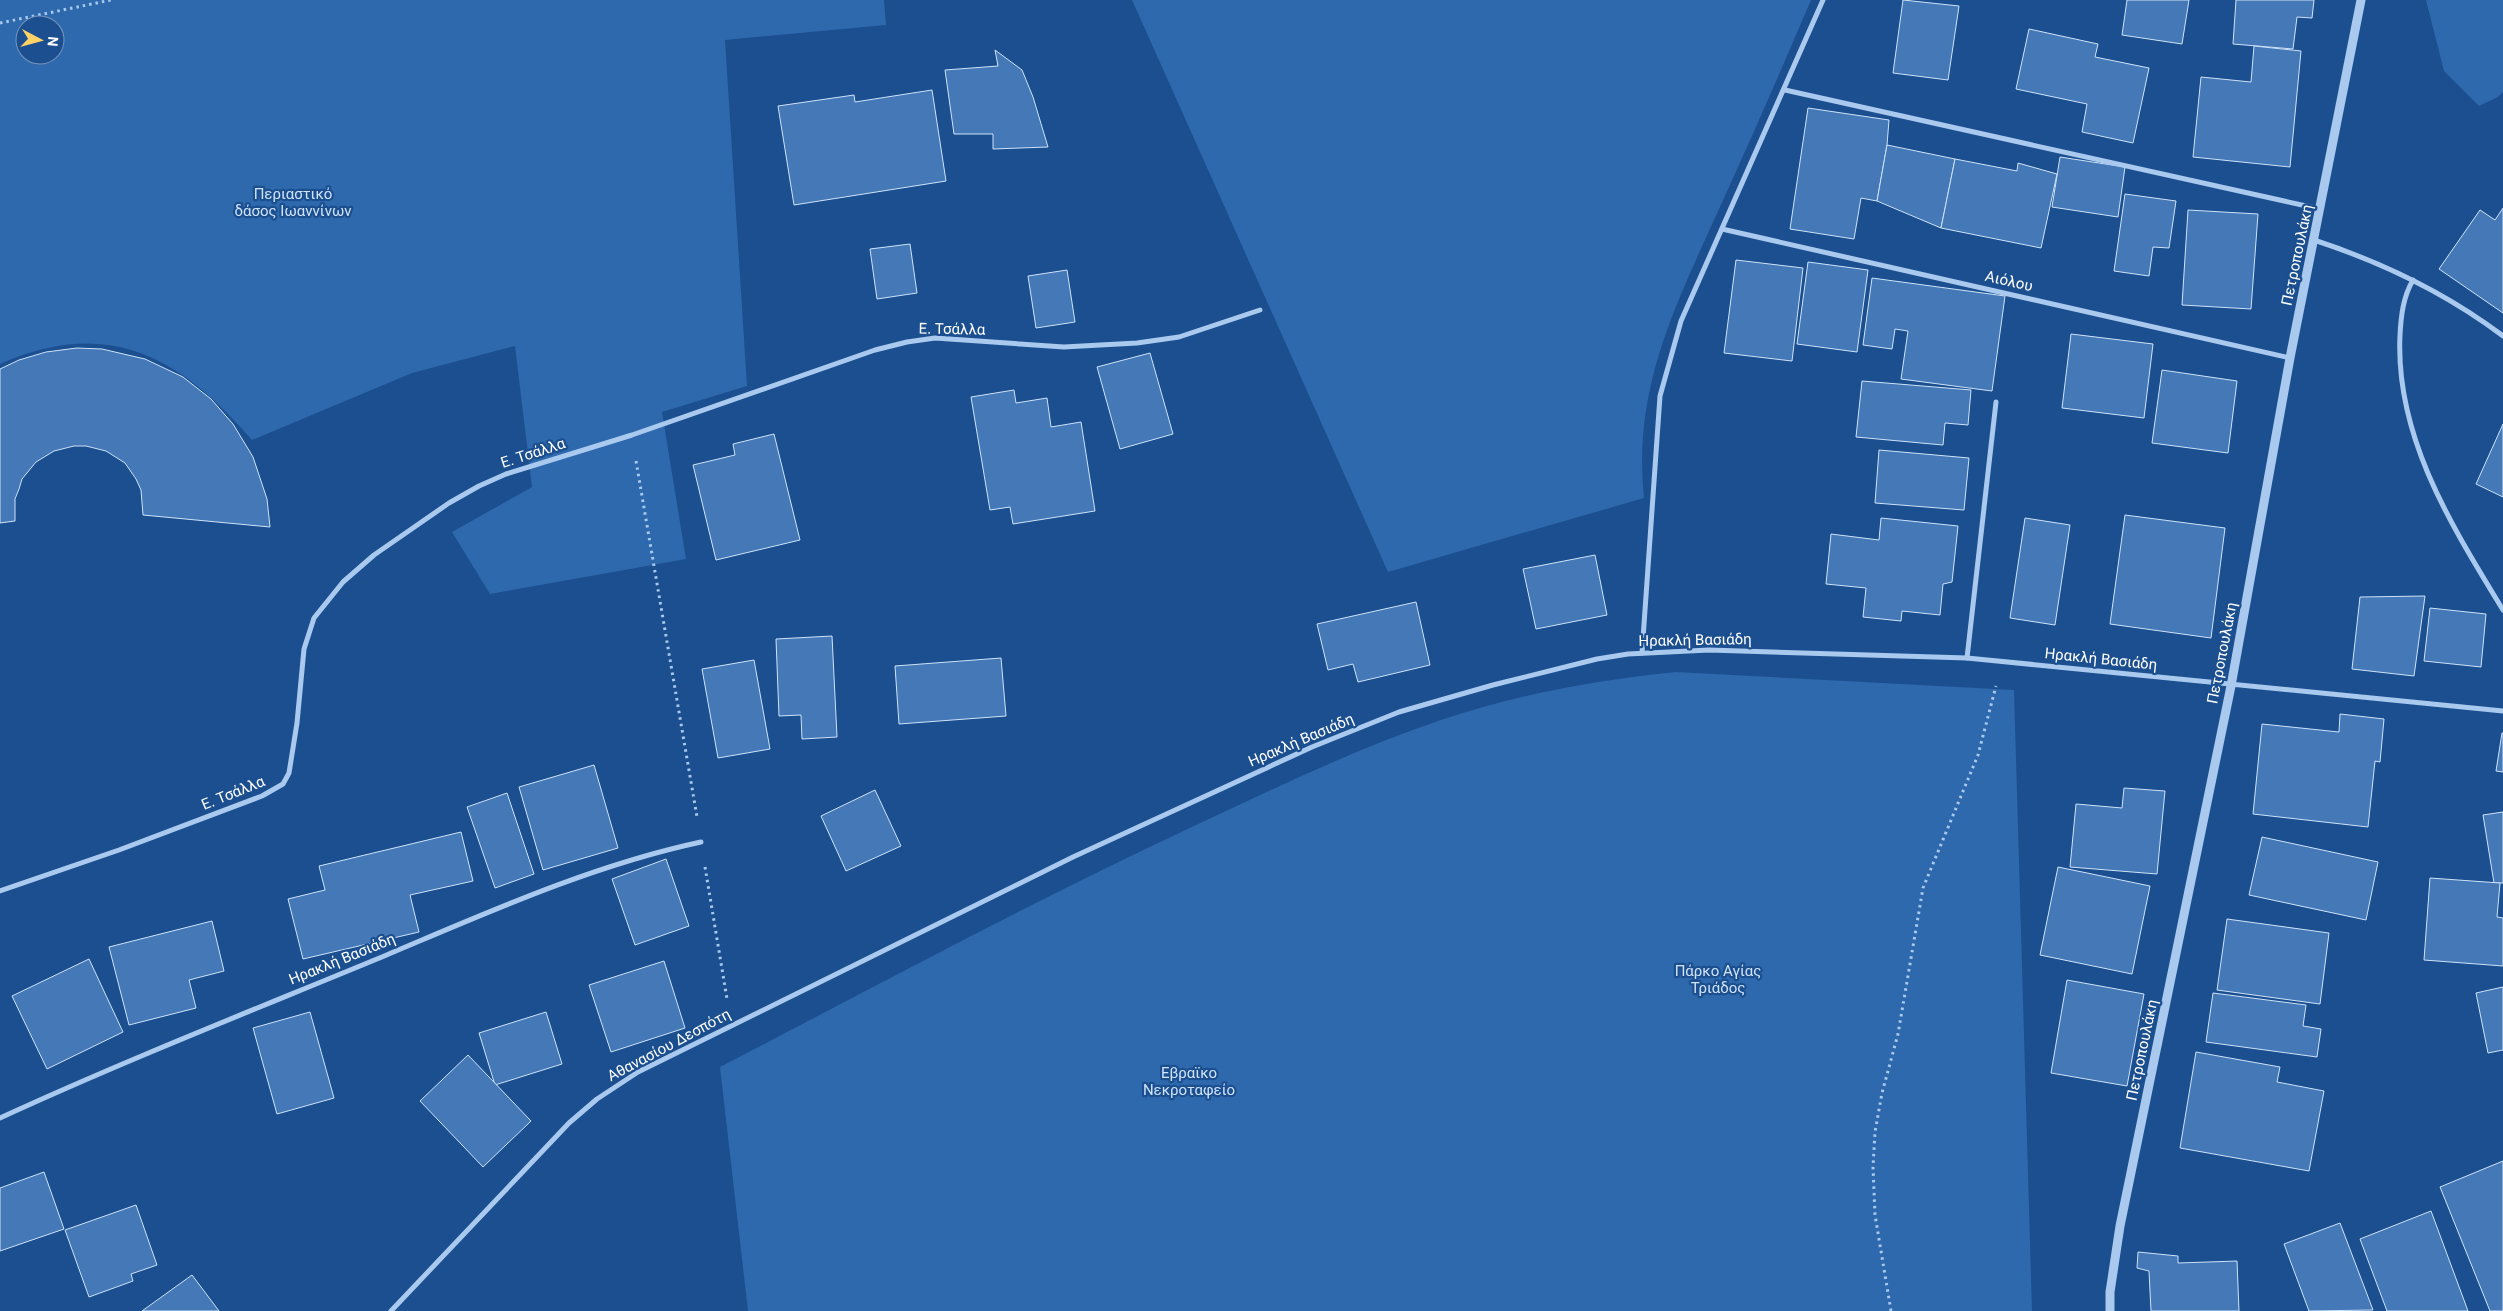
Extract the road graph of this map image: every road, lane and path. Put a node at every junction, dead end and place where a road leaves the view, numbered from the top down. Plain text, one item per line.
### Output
1 (111, 0) edge
2 (1823, 0) edge
3 (2361, 0) edge
4 (0, 23) edge
5 (1785, 90) junction
6 (2321, 209) junction
7 (1722, 230) junction
8 (2314, 240) junction
9 (2413, 280) junction
10 (1260, 310) dead end
11 (2503, 336) edge
12 (2290, 358) junction
13 (1996, 402) dead end
14 (632, 435) junction
15 (2503, 610) edge
16 (1642, 653) junction
17 (1966, 658) junction
18 (2002, 661) junction
19 (2231, 686) junction
20 (2503, 711) edge
21 (701, 842) junction
22 (0, 891) edge
23 (939, 924) joint
24 (732, 1025) junction
25 (0, 1118) edge
26 (391, 1311) edge
27 (1891, 1311) edge
28 (2110, 1311) edge

1 - 4 path
2 - 5 street
3 - 6 street, Πετροπουλάκη
5 - 6 street
5 - 7 street
6 - 8 street, Πετροπουλάκη
7 - 12 street, Αιόλου
7 - 16 street
8 - 9 street
8 - 12 street, Πετροπουλάκη
9 - 11 street
9 - 15 street
10 - 14 street, Ε. Τσάλλα
12 - 19 street, Πετροπουλάκη
13 - 17 street
14 - 21 path
14 - 22 street, Ε. Τσάλλα
16 - 17 street, Ηρακλή Βασιάδη
16 - 23 street, Ηρακλή Βασιάδη
17 - 18 street, Ηρακλή Βασιάδη
18 - 19 street, Ηρακλή Βασιάδη
18 - 27 path
19 - 20 street, Ηρακλή Βασιάδη
19 - 28 street, Πετροπουλάκη
21 - 24 path
21 - 25 street, Ηρακλή Βασιάδη
23 - 24 street, Αθανασίου Δεσπότη
24 - 26 street, Αθανασίου Δεσπότη

